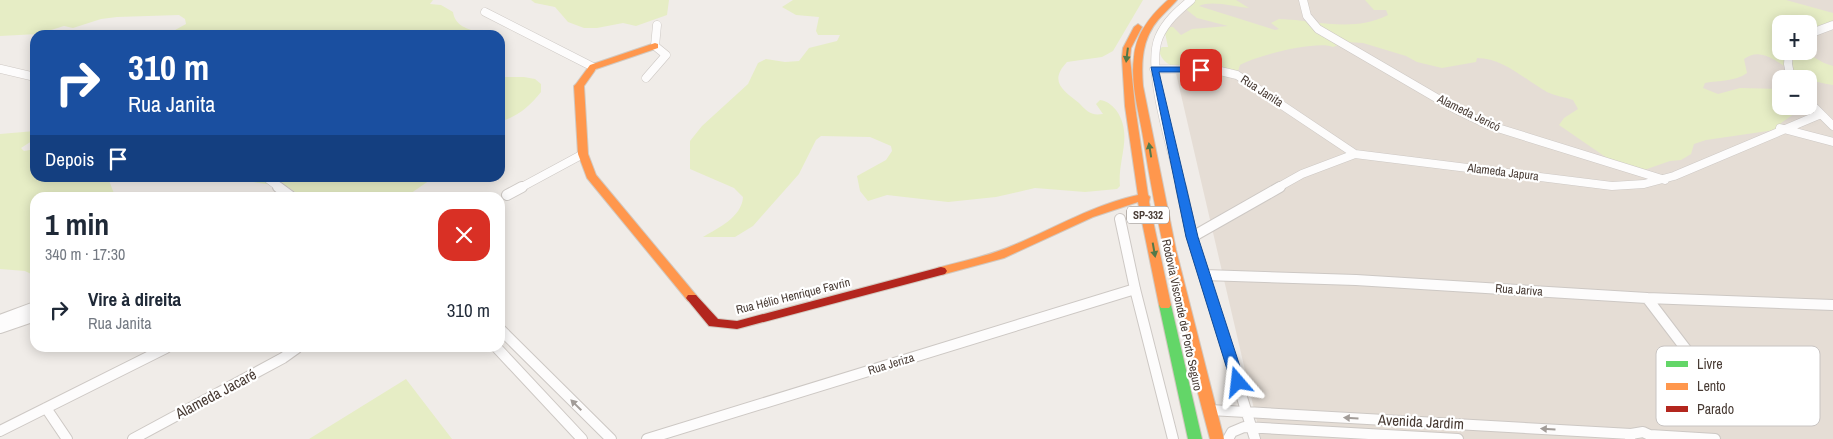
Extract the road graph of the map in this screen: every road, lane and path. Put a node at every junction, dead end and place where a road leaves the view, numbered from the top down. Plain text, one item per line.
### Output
1 (1161, 0) edge
2 (1173, 0) edge
3 (1191, 0) edge
4 (1303, 0) edge
5 (484, 12) dead end
6 (656, 25) dead end
7 (1833, 25) edge
8 (1817, 31) edge
9 (656, 46) junction
10 (593, 68) junction
11 (1, 69) dead end
12 (1154, 69) junction
13 (30, 76) edge
14 (646, 78) dead end
15 (1817, 110) edge
16 (1821, 114) junction
17 (1833, 126) edge
18 (1780, 128) junction
19 (1833, 142) edge
20 (583, 154) junction
21 (1355, 154) junction
22 (1665, 180) junction
23 (272, 182) edge
24 (285, 192) edge
25 (506, 195) dead end
26 (1145, 197) junction
27 (1120, 218) dead end
28 (1192, 237) junction
29 (1204, 275) junction
30 (1135, 289) junction
31 (1648, 298) junction
32 (1833, 305) edge
33 (30, 309) edge
34 (30, 318) edge
35 (0, 320) edge
36 (0, 328) edge
37 (505, 334) edge
38 (1684, 346) edge
39 (158, 352) edge
40 (291, 352) edge
41 (501, 352) edge
42 (46, 408) junction
43 (1210, 410) junction
44 (1248, 412) junction
45 (0, 431) edge
46 (1254, 433) edge
47 (1631, 436) edge
48 (1653, 437) edge
49 (67, 439) edge
50 (133, 439) edge
51 (582, 439) edge
52 (611, 439) edge
53 (647, 439) edge
54 (1173, 439) edge
55 (1195, 439) edge
56 (1217, 439) edge
57 (1228, 439) edge
58 (1458, 439) edge
59 (1715, 439) edge

1 -> 26 main road, Rodovia Visconde de Porto Seguro / SP-332
43 -> 2 main road, Rodovia Visconde de Porto Seguro / SP-332
3 - 12 street
4 - 22 street, Alameda Jericó
5 - 10 street
6 - 9 street
7 - 8 street
9 - 10 main road
9 - 14 street
10 - 20 main road, Rua Hélio Henrique Favrin
11 - 13 street
12 - 21 street, Rua Janita
12 - 28 street
15 - 16 street
16 - 17 street
16 - 18 street, Alameda Japura
18 - 19 street
18 - 22 street, Alameda Japura
20 - 25 street
20 - 26 main road, Rua Hélio Henrique Favrin
21 - 22 street, Alameda Japura
21 - 28 street, Alameda Japura
23 - 24 street
26 -> 55 main road, Rodovia Visconde de Porto Seguro / SP-332
27 - 30 street
28 - 29 street
29 - 31 street, Rua Jariva
29 - 44 street
30 - 53 street, Rua Jeriza
30 - 54 street
31 - 32 street, Rua Jariva
31 - 38 street
33 - 35 street
34 - 36 street
52 -> 37 street
39 - 42 street
40 - 50 street, Alameda Jacaré
41 - 51 street
42 - 45 street
42 - 49 street
43 - 44 street, Avenida Jardim
43 - 55 main road
43 - 56 main road, Rodovia Visconde de Porto Seguro / SP-332
44 - 46 street
47 -> 44 street, Avenida Jardim
46 - 57 street, Avenida Jardim
46 - 58 street, Avenida Jardim
47 - 48 street, Avenida Jardim
48 - 59 street

